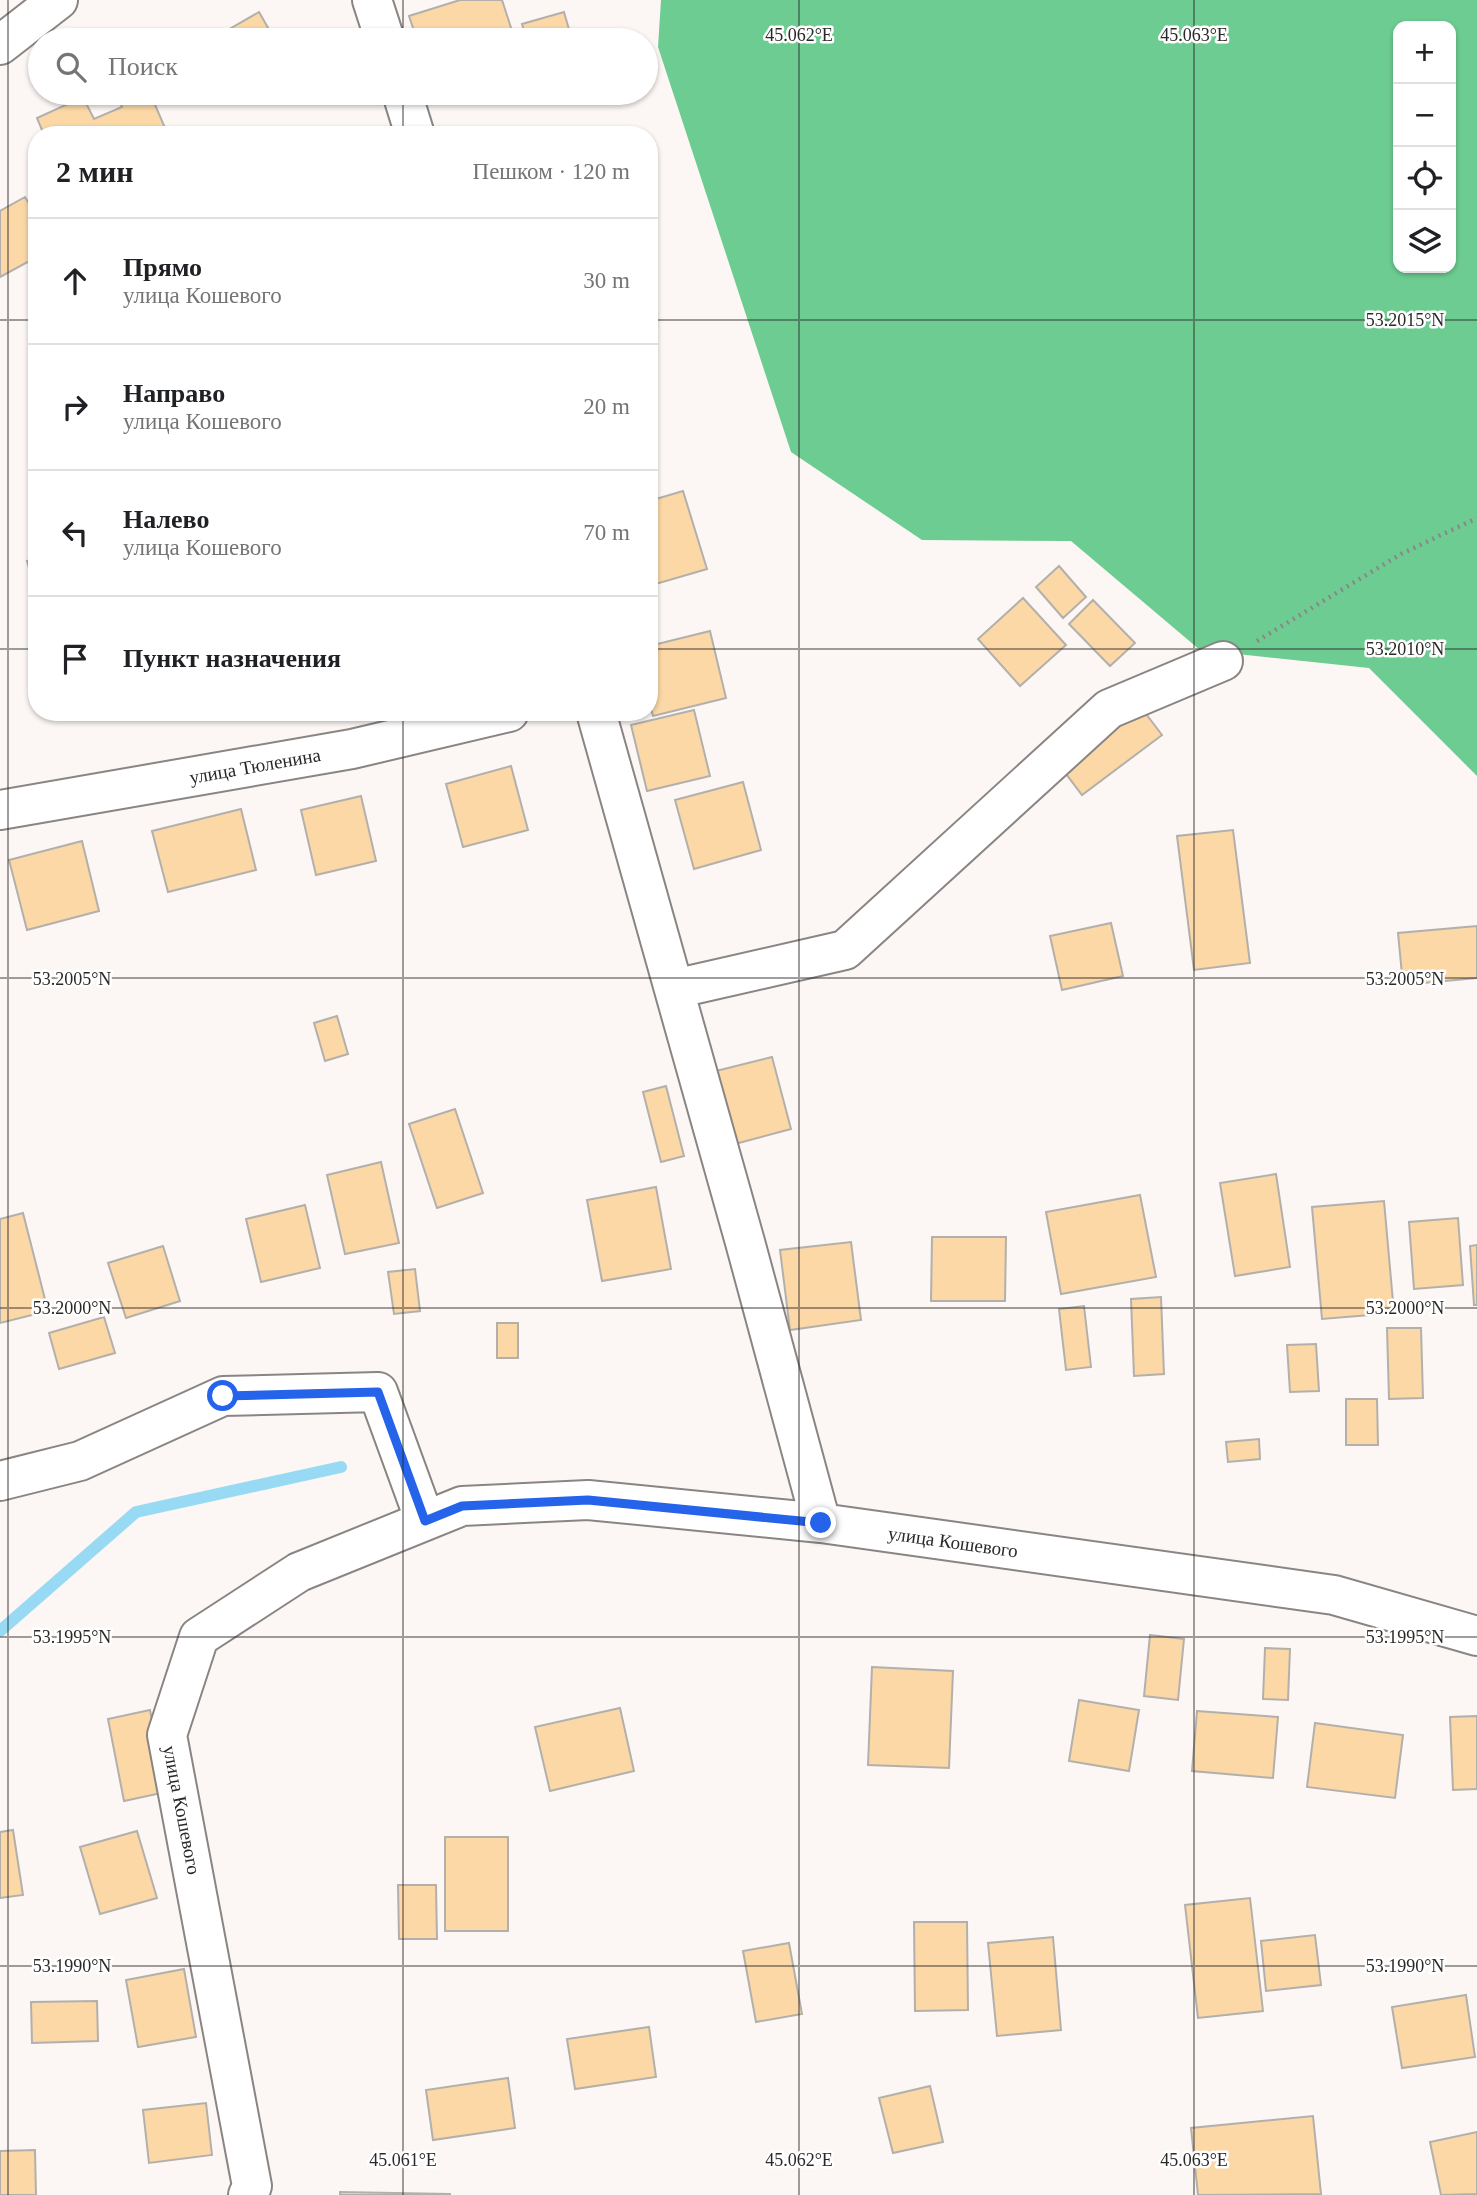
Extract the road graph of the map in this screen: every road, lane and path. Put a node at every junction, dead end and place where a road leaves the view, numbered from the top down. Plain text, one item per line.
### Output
1 (58, 0) edge
2 (372, 0) edge
3 (381, 28) edge
4 (0, 44) edge
5 (406, 105) edge
6 (412, 126) edge
7 (1477, 518) edge
8 (1223, 661) joint
9 (471, 721) edge
10 (599, 721) edge
11 (0, 810) edge
12 (674, 989) junction
13 (0, 1481) edge
14 (425, 1521) junction
15 (821, 1523) junction
16 (1477, 1636) edge
17 (248, 2195) edge

1 - 4 street
2 - 3 street
5 - 6 street
7 - 8 path
8 - 12 street
9 - 11 street, улица Тюленина
10 - 12 street
12 - 15 street
13 - 14 street
14 - 15 street, улица Кошевого
14 - 17 street, улица Кошевого
15 - 16 street, улица Кошевого

